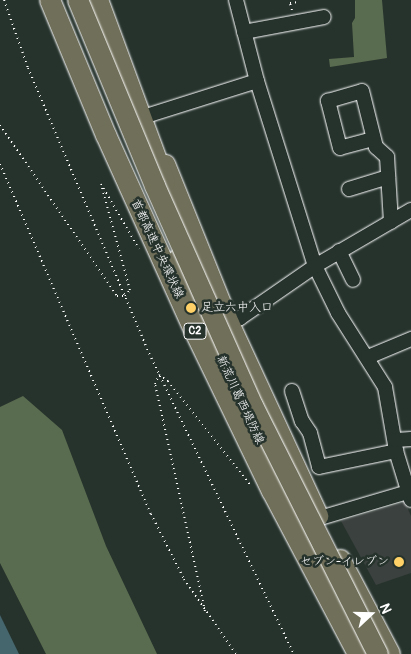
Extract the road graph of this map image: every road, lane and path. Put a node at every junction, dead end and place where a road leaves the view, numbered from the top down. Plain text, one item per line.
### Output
1 (4, 0) edge
2 (50, 0) edge
3 (64, 0) edge
4 (71, 0) edge
5 (78, 0) edge
6 (98, 0) edge
7 (104, 0) edge
8 (236, 0) edge
9 (324, 16) dead end
10 (244, 32) junction
11 (257, 81) junction
12 (146, 116) junction
13 (0, 125) edge
14 (373, 139) dead end
15 (0, 164) edge
16 (388, 177) junction
17 (349, 189) dead end
18 (411, 210) edge
19 (391, 222) junction
20 (339, 251) junction
21 (141, 252) dead end
22 (315, 266) junction
23 (353, 280) dead end
24 (125, 296) junction
25 (230, 322) junction
26 (202, 332) junction
27 (411, 339) edge
28 (368, 357) junction
29 (159, 375) junction
30 (292, 391) dead end
31 (252, 406) junction
32 (411, 439) edge
33 (396, 446) junction
34 (254, 490) dead end
35 (409, 496) edge
36 (320, 518) junction
37 (206, 615) junction
38 (236, 654) edge
39 (294, 654) edge
40 (358, 654) edge
41 (369, 654) edge
42 (378, 654) edge
43 (391, 654) edge

1 - 24 path
2 - 26 highway, 首都高速中央環状線 / C2
3 - 26 highway
4 - 26 main road, 新荒川葛西堤防線
5 - 31 highway, 首都高速中央環状線 / C2, bridge
6 - 31 highway, bridge
7 - 12 main road, 新荒川葛西堤防線
8 - 10 street
9 - 10 street
10 - 11 street
11 - 12 street
11 - 22 street
12 - 25 main road, 新荒川葛西堤防線
13 - 24 path
14 - 16 street
15 - 37 path
16 - 17 street
16 - 19 street
18 - 19 street
19 - 20 street
20 - 22 street
20 - 23 street
21 - 24 path
22 - 25 street
22 - 28 street
24 - 29 path
25 - 26 street
25 - 36 main road, 新荒川葛西堤防線
26 - 40 highway, 首都高速中央環状線 / C2
26 - 41 main road, 新荒川葛西堤防線
27 - 28 street
28 - 33 street
29 - 34 path
29 - 37 path
29 - 39 path
30 - 33 street
31 - 42 highway, 首都高速中央環状線 / C2, bridge
32 - 33 street
33 - 35 street
35 - 36 street
36 - 43 main road, 新荒川葛西堤防線
37 - 38 path

